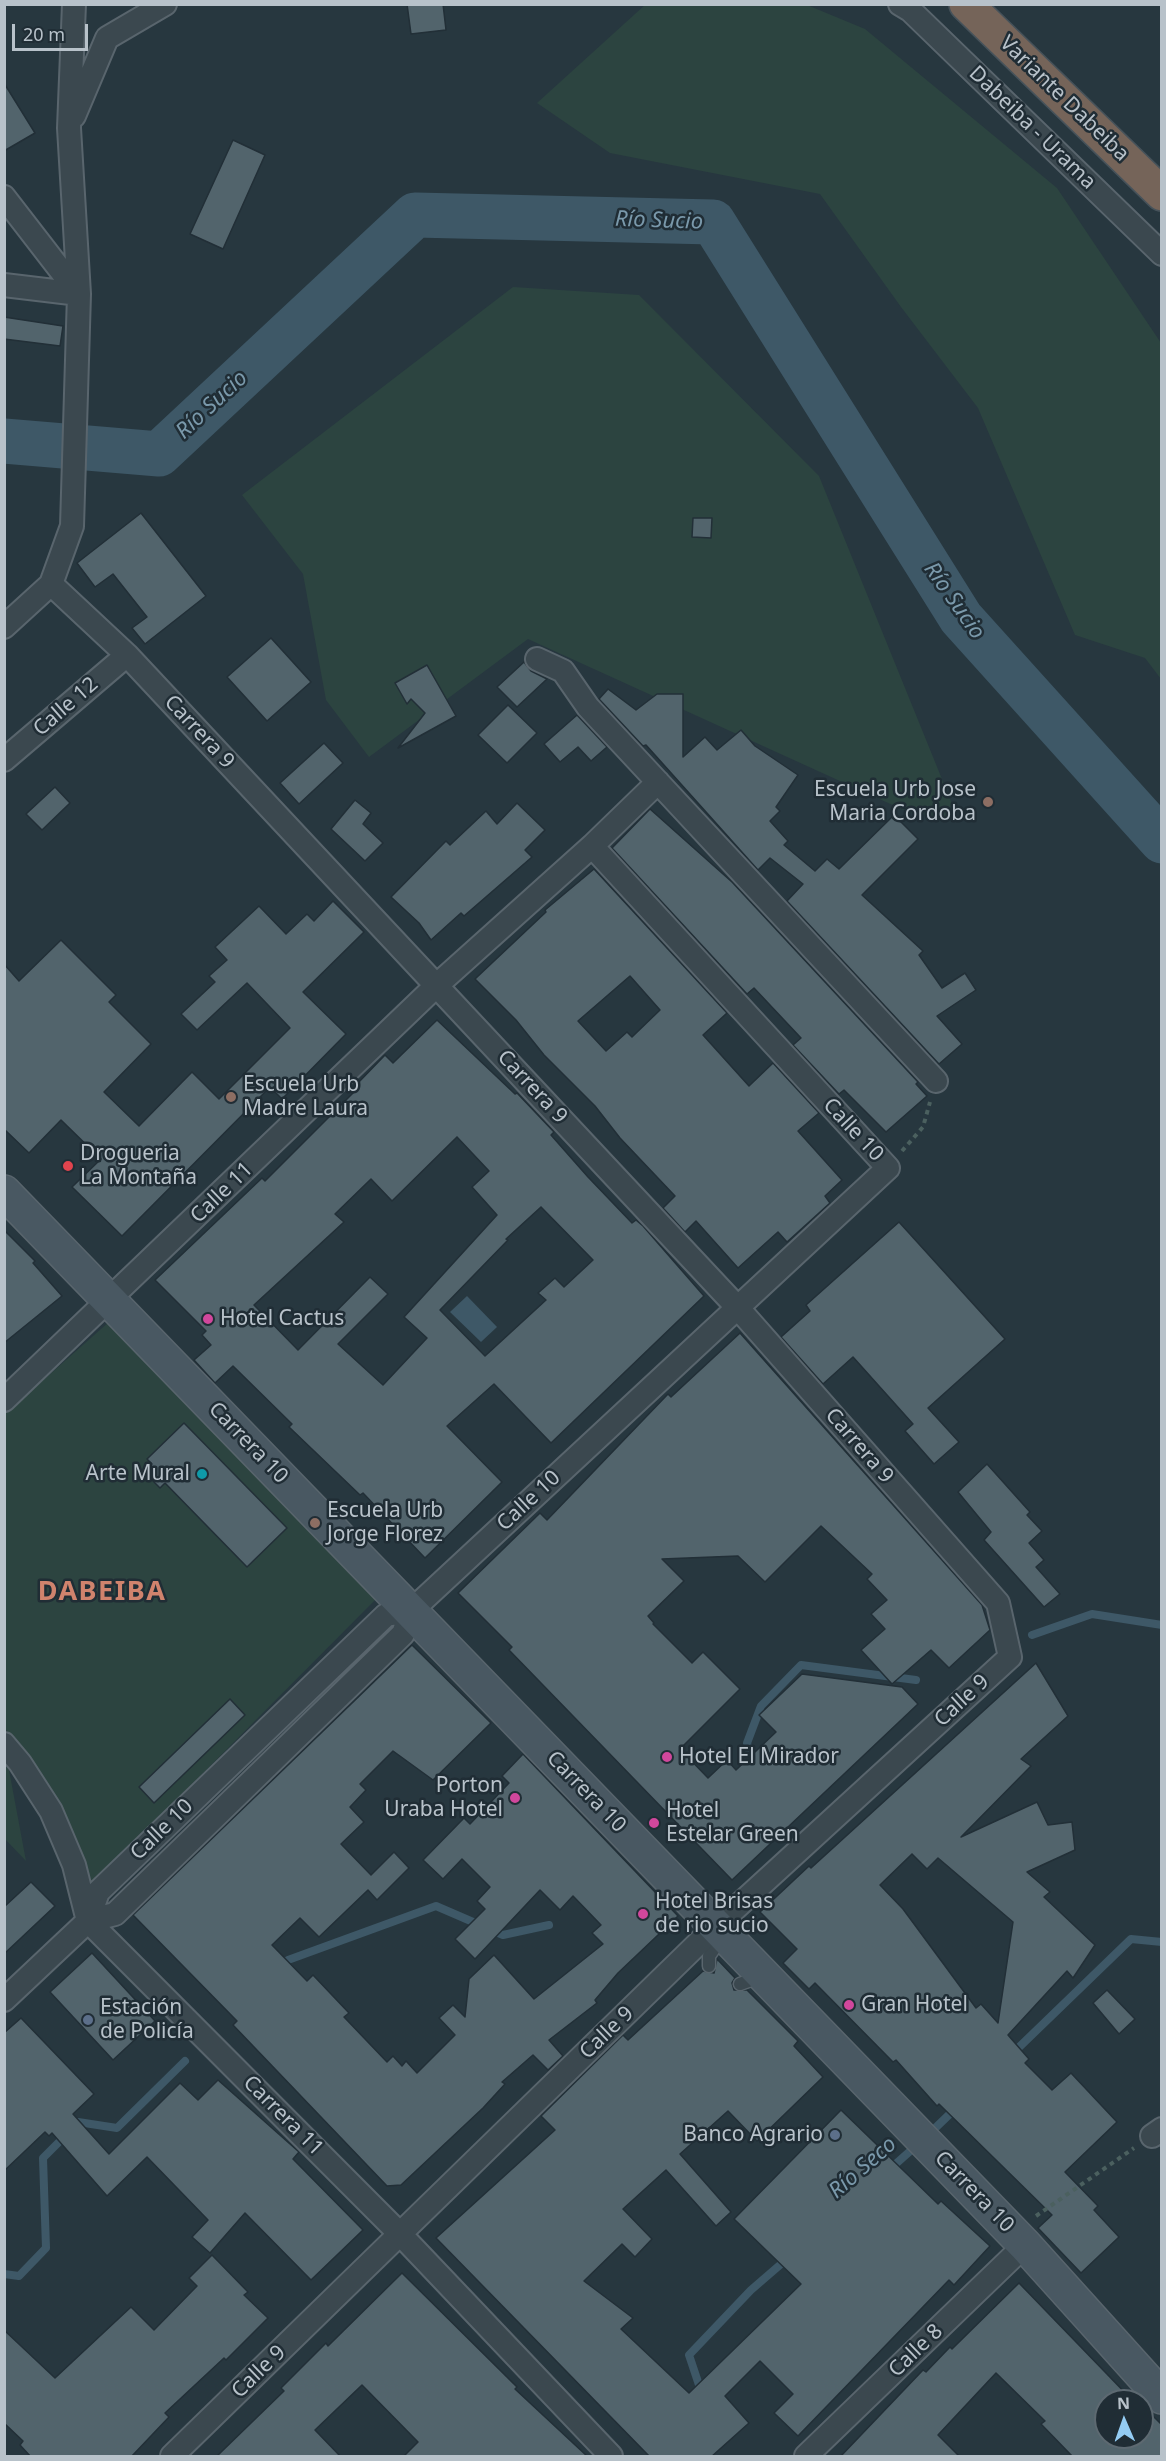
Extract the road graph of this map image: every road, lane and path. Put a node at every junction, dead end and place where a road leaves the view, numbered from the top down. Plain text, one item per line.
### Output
1 (74, 4) edge
2 (165, 4) edge
3 (900, 4) edge
4 (966, 4) edge
5 (69, 128) junction
6 (1161, 194) edge
7 (4, 197) edge
8 (1161, 254) edge
9 (4, 285) edge
10 (79, 294) junction
11 (51, 584) junction
12 (4, 627) edge
13 (127, 655) junction
14 (537, 659) dead end
15 (4, 760) edge
16 (658, 782) junction
17 (592, 846) junction
18 (437, 985) junction
19 (936, 1081) joint
20 (888, 1168) junction
21 (4, 1192) edge
22 (110, 1301) junction
23 (737, 1307) junction
24 (4, 1400) edge
25 (998, 1603) joint
26 (411, 1611) junction
27 (4, 1744) edge
28 (88, 1921) junction
29 (720, 1930) junction
30 (4, 2000) edge
31 (1157, 2132) edge
32 (401, 2235) junction
33 (1019, 2238) junction
34 (1161, 2397) edge
35 (172, 2457) edge
36 (611, 2457) edge
37 (806, 2457) edge

1 - 5 street
2 - 5 street
3 - 8 street, Dabeiba - Urama
4 - 6 highway, Variante Dabeiba
5 - 10 street
7 - 10 street
9 - 10 street
10 - 11 street
11 - 12 street
11 - 13 street, Carrera 9
13 - 15 street, Calle 12
13 - 18 street, Carrera 9
14 - 16 street
16 - 17 street
16 - 19 street
17 - 18 street
17 - 20 street, Calle 10
18 - 22 street, Calle 11
18 - 23 street, Carrera 9
19 - 20 path
20 - 23 street, Calle 10
21 - 22 main road, Carrera 10
22 - 24 street, Calle 11
22 - 26 main road, Carrera 10
23 - 25 street, Carrera 9
23 - 26 street, Calle 10
25 - 29 street, Calle 9
26 - 28 street, Calle 10
26 - 29 main road, Carrera 10
27 - 28 street
28 - 30 street, Calle 10
28 - 32 street, Carrera 11
29 - 32 street, Calle 9
29 - 33 main road, Carrera 10
31 - 33 path
32 - 35 street, Calle 9
32 - 36 street, Carrera 11
33 - 34 main road, Carrera 10
33 - 37 street, Calle 8

